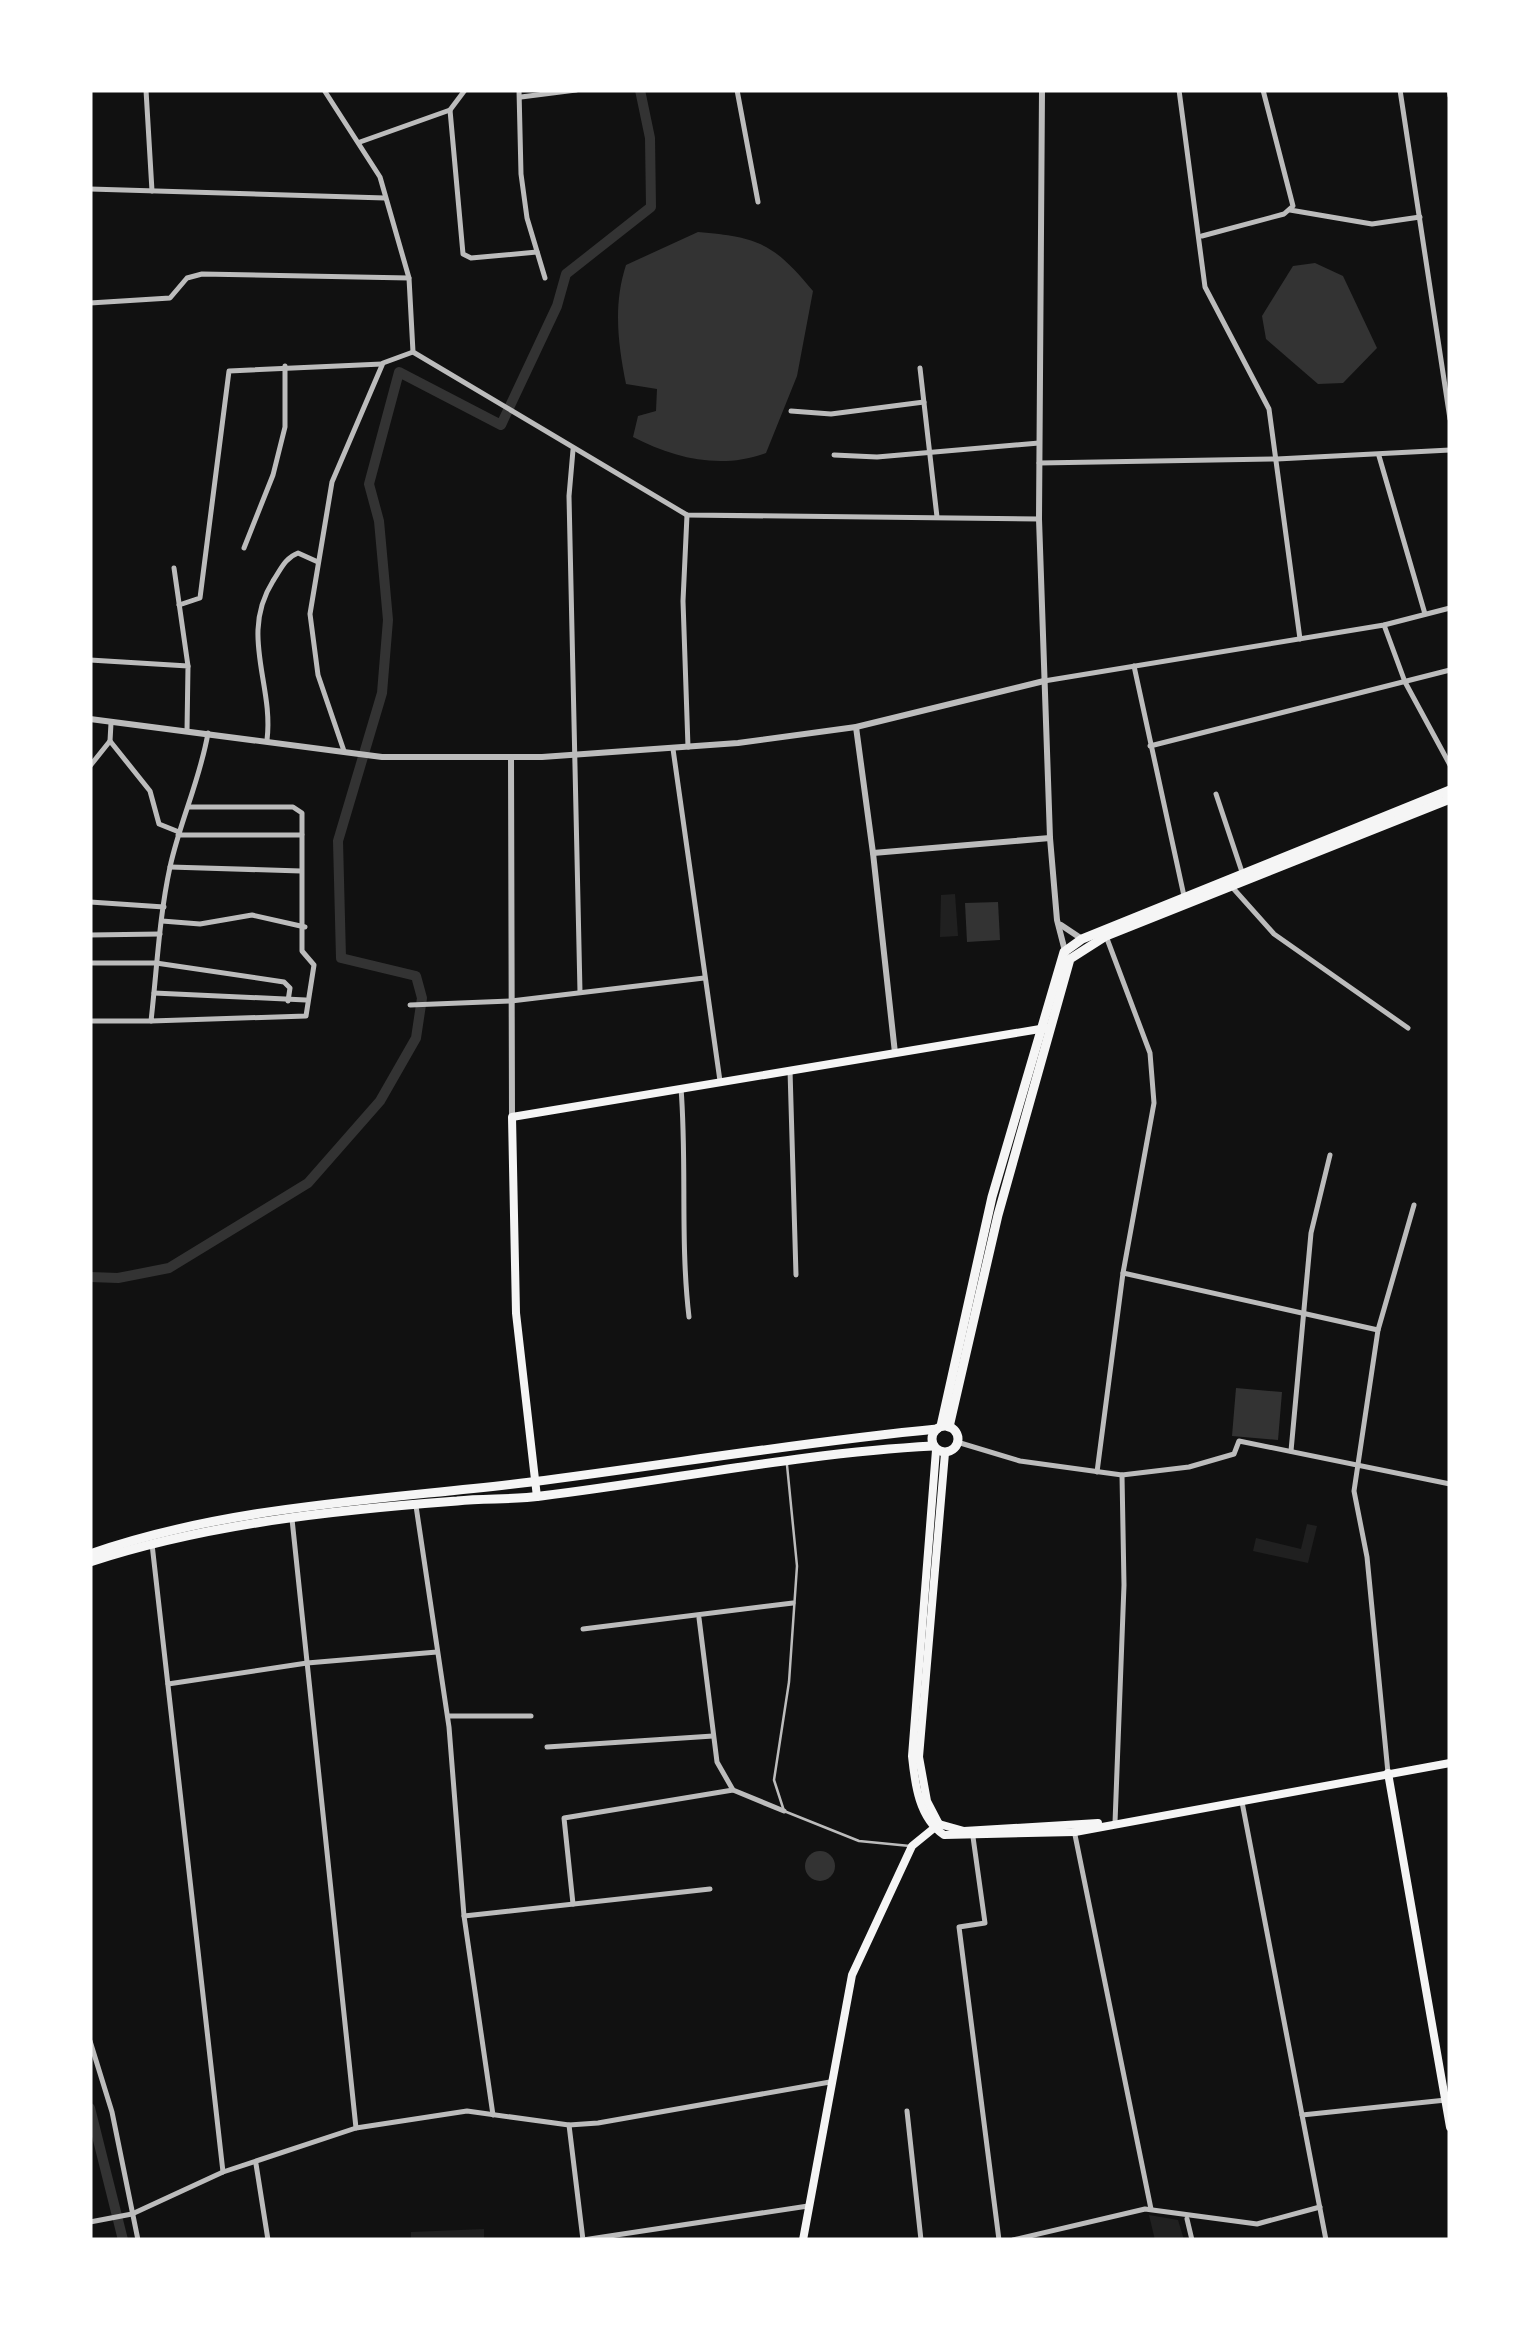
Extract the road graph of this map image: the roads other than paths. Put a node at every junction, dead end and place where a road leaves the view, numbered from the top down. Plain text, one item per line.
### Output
1 (146, 90) edge
2 (324, 90) edge
3 (465, 90) edge
4 (576, 90) edge
5 (737, 90) edge
6 (1042, 90) edge
7 (1179, 90) edge
8 (1263, 90) edge
9 (1400, 90) edge
10 (520, 93) edge
11 (450, 110) junction
12 (360, 142) junction
13 (90, 189) edge
14 (152, 191) junction
15 (385, 198) junction
16 (758, 202) dead end
17 (1290, 210) junction
18 (1420, 217) junction
19 (1201, 236) junction
20 (538, 252) junction
21 (409, 278) junction
22 (545, 278) dead end
23 (90, 304) edge
24 (413, 352) junction
25 (382, 364) junction
26 (285, 366) junction
27 (920, 368) dead end
28 (924, 402) junction
29 (792, 410) dead end
30 (1450, 420) edge
31 (1039, 443) junction
32 (573, 449) junction
33 (931, 450) junction
34 (1450, 450) edge
35 (834, 456) dead end
36 (1380, 456) junction
37 (1277, 459) junction
38 (1039, 463) junction
39 (687, 515) junction
40 (937, 518) junction
41 (1039, 519) junction
42 (244, 548) dead end
43 (318, 562) junction
44 (174, 568) dead end
45 (179, 605) junction
46 (1450, 608) edge
47 (1425, 614) junction
48 (1384, 626) junction
49 (1300, 640) junction
50 (90, 660) edge
51 (188, 666) junction
52 (1134, 666) junction
53 (1450, 670) edge
54 (1044, 681) junction
55 (1406, 682) junction
56 (90, 720) edge
57 (111, 723) junction
58 (856, 727) junction
59 (187, 731) junction
60 (208, 733) junction
61 (268, 740) junction
62 (110, 741) junction
63 (1150, 746) junction
64 (688, 747) junction
65 (673, 749) junction
66 (344, 751) junction
67 (578, 754) junction
68 (511, 757) junction
69 (1450, 765) edge
70 (90, 766) edge
71 (1450, 790) edge
72 (1216, 794) dead end
73 (1450, 799) edge
74 (189, 807) junction
75 (179, 834) junction
76 (302, 835) junction
77 (1050, 838) junction
78 (873, 852) junction
79 (170, 867) junction
80 (301, 871) junction
81 (1243, 876) junction
82 (1230, 881) junction
83 (1184, 896) junction
84 (90, 902) edge
85 (164, 907) junction
86 (162, 920) junction
87 (1058, 920) junction
88 (305, 927) junction
89 (160, 934) junction
90 (90, 935) edge
91 (1106, 936) junction
92 (1082, 940) junction
93 (1067, 956) junction
94 (90, 963) edge
95 (156, 963) junction
96 (704, 978) junction
97 (580, 992) junction
98 (154, 994) junction
99 (307, 1000) junction
100 (511, 1000) junction
101 (288, 1001) junction
102 (410, 1005) dead end
103 (90, 1021) edge
104 (151, 1021) junction
105 (1046, 1028) junction
106 (1408, 1028) dead end
107 (895, 1052) junction
108 (790, 1070) junction
109 (720, 1082) junction
110 (680, 1088) junction
111 (512, 1117) junction
112 (1330, 1155) dead end
113 (1414, 1205) dead end
114 (1123, 1273) junction
115 (796, 1276) dead end
116 (1304, 1314) junction
117 (689, 1317) dead end
118 (1378, 1330) junction
119 (942, 1427) junction
120 (958, 1442) junction
121 (938, 1450) junction
122 (1291, 1451) junction
123 (787, 1460) junction
124 (1358, 1468) junction
125 (1097, 1472) junction
126 (1122, 1475) junction
127 (535, 1481) junction
128 (1450, 1484) edge
129 (536, 1497) junction
130 (416, 1506) junction
131 (291, 1516) junction
132 (152, 1537) junction
133 (90, 1554) edge
134 (90, 1562) edge
135 (793, 1603) junction
136 (698, 1618) junction
137 (584, 1628) dead end
138 (437, 1652) junction
139 (307, 1663) junction
140 (168, 1684) junction
141 (448, 1716) junction
142 (531, 1716) dead end
143 (714, 1736) junction
144 (546, 1747) dead end
145 (1450, 1763) edge
146 (1388, 1773) junction
147 (733, 1790) junction
148 (1242, 1802) junction
149 (784, 1811) junction
150 (1115, 1823) junction
151 (936, 1826) junction
152 (1074, 1828) junction
153 (972, 1837) junction
154 (912, 1846) junction
155 (710, 1888) dead end
156 (573, 1904) junction
157 (464, 1916) junction
158 (90, 2040) edge
159 (830, 2082) junction
160 (1448, 2106) edge
161 (907, 2110) dead end
162 (1302, 2115) junction
163 (493, 2116) junction
164 (569, 2125) junction
165 (1450, 2127) edge
166 (356, 2128) junction
167 (256, 2164) junction
168 (223, 2172) junction
169 (809, 2206) junction
170 (1320, 2207) junction
171 (1151, 2210) junction
172 (132, 2214) junction
173 (1186, 2218) junction
174 (93, 2222) edge
175 (138, 2240) edge
176 (268, 2240) edge
177 (583, 2240) edge
178 (803, 2240) edge
179 (921, 2240) edge
180 (999, 2240) edge
181 (1013, 2240) edge
182 (1192, 2240) edge
183 (1326, 2240) edge

1 - 14 street
2 - 12 street
3 - 11 street
4 - 10 street
5 - 16 street
6 - 31 street
7 - 19 street
8 - 17 street
9 - 18 street
10 - 20 street
11 - 12 street
11 - 20 street
12 - 15 street
13 - 14 street
14 - 15 street
15 - 21 street
17 - 18 street
17 - 19 street
18 - 30 street
19 - 37 street
20 - 22 street
21 - 23 street
21 - 24 street
24 - 25 street
24 - 32 street
25 - 26 street
25 - 43 street
26 - 42 street
26 - 45 street
27 - 28 street
28 - 29 street
28 - 33 street
31 - 33 street
31 - 38 street
32 - 39 street
32 - 67 street
33 - 35 street
33 - 40 street
34 - 36 street
36 - 37 street
36 - 47 street
37 - 38 street
37 - 49 street
38 - 41 street
39 - 40 street
39 - 64 street
40 - 41 street
41 - 54 street
43 - 61 street
43 - 66 street
44 - 45 street
45 - 51 street
46 - 47 street
47 - 48 street
48 - 49 street
48 - 55 street
49 - 52 street
50 - 51 street
51 - 59 street
52 - 54 street
52 - 63 street
53 - 55 street
54 - 58 street
54 - 77 street
55 - 63 street
55 - 69 street
56 - 57 street
57 - 59 street
57 - 62 street
58 - 64 street
58 - 78 street
59 - 60 street
60 - 61 street
60 - 74 street
61 - 66 street
62 - 70 street
62 - 75 street
63 - 83 street
64 - 65 street
65 - 67 street
65 - 96 street
66 - 68 street
67 - 68 street
67 - 97 street
68 - 100 street
71 - 81 highway
72 - 81 street
73 - 81 highway
74 - 75 street
74 - 76 street
75 - 76 street
75 - 79 street
76 - 80 street
77 - 78 street
77 - 87 street
78 - 107 street
79 - 80 street
79 - 85 street
80 - 88 street
81 - 82 highway
82 - 83 highway
82 - 91 highway
82 - 106 street
83 - 92 highway
84 - 85 street
85 - 86 street
86 - 88 street
86 - 89 street
87 - 92 street
87 - 93 street
88 - 99 street
89 - 90 street
89 - 95 street
91 - 93 highway
91 - 114 street
92 - 93 highway
93 - 105 highway
94 - 95 street
95 - 98 street
95 - 101 street
96 - 97 street
96 - 109 street
97 - 100 street
98 - 101 street
98 - 104 street
99 - 101 street
99 - 104 street
100 - 102 street
100 - 111 street
103 - 104 street
105 - 107 main road
105 - 119 highway
107 - 108 main road
108 - 109 main road
108 - 115 street
109 - 110 main road
110 - 111 main road
110 - 117 street
111 - 127 main road
112 - 116 street
113 - 118 street
114 - 116 street
114 - 125 street
116 - 118 street
116 - 122 street
118 - 124 street
119 - 120 highway
119 - 121 highway
119 - 127 highway
120 - 121 highway
120 - 125 street
121 - 123 highway
121 - 151 main road
122 - 124 street
122 - 126 street
123 - 129 highway
123 - 135 lane
124 - 128 street
124 - 146 street
125 - 126 street
126 - 150 street
127 - 129 main road
127 - 131 highway
129 - 130 highway
130 - 131 highway
130 - 138 street
131 - 132 highway
131 - 139 street
132 - 133 highway
132 - 134 highway
132 - 140 street
135 - 136 street
135 - 149 lane
136 - 137 street
136 - 143 street
138 - 139 street
138 - 141 street
139 - 140 street
139 - 166 street
140 - 168 street
141 - 142 street
141 - 157 street
143 - 144 street
143 - 147 street
145 - 146 main road
146 - 148 main road
146 - 160 main road
147 - 149 street
147 - 156 street
148 - 150 main road
148 - 162 street
149 - 154 lane
150 - 152 main road
151 - 152 main road
151 - 153 main road
151 - 154 main road
152 - 153 main road
152 - 171 street
153 - 180 street
154 - 159 main road
155 - 156 street
156 - 157 street
157 - 163 street
158 - 172 street
159 - 164 street
159 - 169 main road
160 - 162 street
160 - 165 main road
161 - 179 street
162 - 170 street
163 - 164 street
163 - 166 street
164 - 177 street
166 - 167 street
167 - 168 street
167 - 176 street
168 - 172 street
169 - 177 street
169 - 178 main road
170 - 173 street
170 - 183 street
171 - 173 street
171 - 181 street
172 - 174 street
172 - 175 street
173 - 182 street

